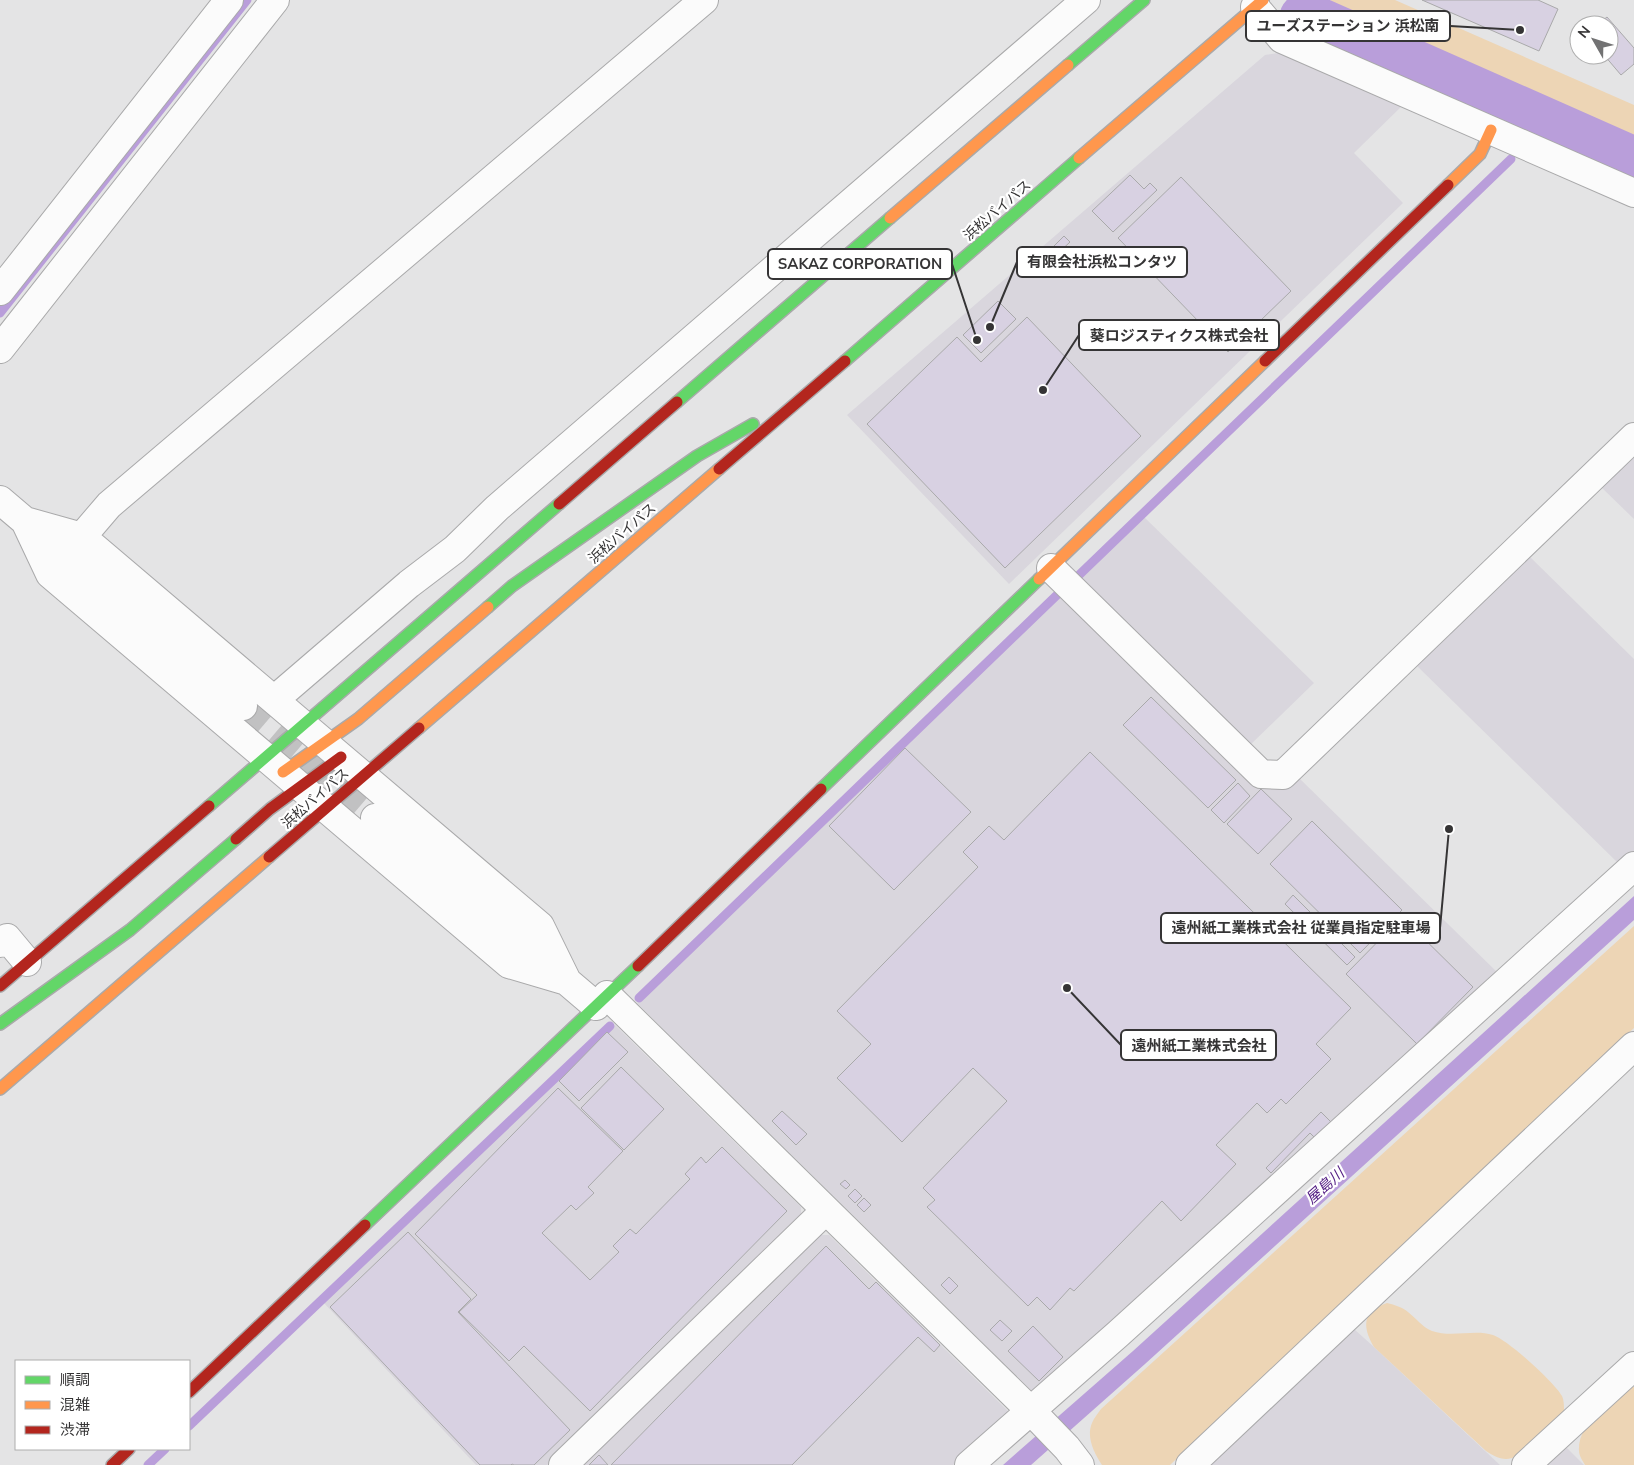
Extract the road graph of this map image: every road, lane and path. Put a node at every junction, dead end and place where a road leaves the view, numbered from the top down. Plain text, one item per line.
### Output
1 (229, 0) edge
2 (275, 0) edge
3 (704, 0) edge
4 (1086, 0) edge
5 (1144, 0) edge
6 (1259, 4) edge
7 (1490, 130) junction
8 (1634, 193) edge
9 (0, 291) edge
10 (0, 349) edge
11 (813, 388) junction
12 (1634, 437) edge
13 (0, 500) edge
14 (25, 521) junction
15 (455, 549) junction
16 (66, 556) junction
17 (1051, 568) junction
18 (478, 574) junction
19 (274, 700) junction
20 (243, 706) tunnel mouth
21 (303, 724) junction
22 (333, 750) junction
23 (283, 772) junction
24 (363, 776) junction
25 (326, 808) junction
26 (375, 818) tunnel mouth
27 (1634, 866) edge
28 (0, 943) edge
29 (27, 962) junction
30 (566, 981) junction
31 (0, 986) edge
32 (602, 1000) junction
33 (0, 1024) edge
34 (1634, 1046) edge
35 (0, 1089) edge
36 (826, 1210) junction
37 (1634, 1366) edge
38 (190, 1391) edge
39 (1035, 1415) junction
40 (128, 1450) edge
41 (1074, 1456) edge
42 (112, 1465) edge
43 (563, 1465) edge
44 (969, 1465) edge
45 (1190, 1465) edge
46 (1526, 1465) edge

1 - 9 street
2 - 10 street
3 - 16 street
4 - 15 street
5 - 18 main road
6 - 7 street
6 - 11 main road, 浜松バイパス
7 - 8 street
7 - 17 main road
11 - 22 main road
11 - 24 main road, 浜松バイパス
12 - 17 street
13 - 14 street
14 - 16 street
14 - 16 street
15 - 18 street
15 - 19 street
16 - 19 street
16 - 20 street
16 - 23 street
17 - 32 main road
18 - 21 main road
19 - 21 street
21 - 22 street
21 - 23 main road
22 - 23 main road
22 - 23 main road
22 - 24 street
23 - 25 street
23 - 29 main road
23 - 33 main road
24 - 25 main road, 浜松バイパス
24 - 30 street
25 - 30 street
25 - 35 main road, 浜松バイパス
26 - 30 street
27 - 39 street
28 - 29 street
29 - 31 main road
30 - 32 street
32 - 36 street
32 - 38 main road
34 - 45 street
36 - 39 street
36 - 43 street
37 - 46 street
39 - 41 street
39 - 44 street
40 - 42 main road

